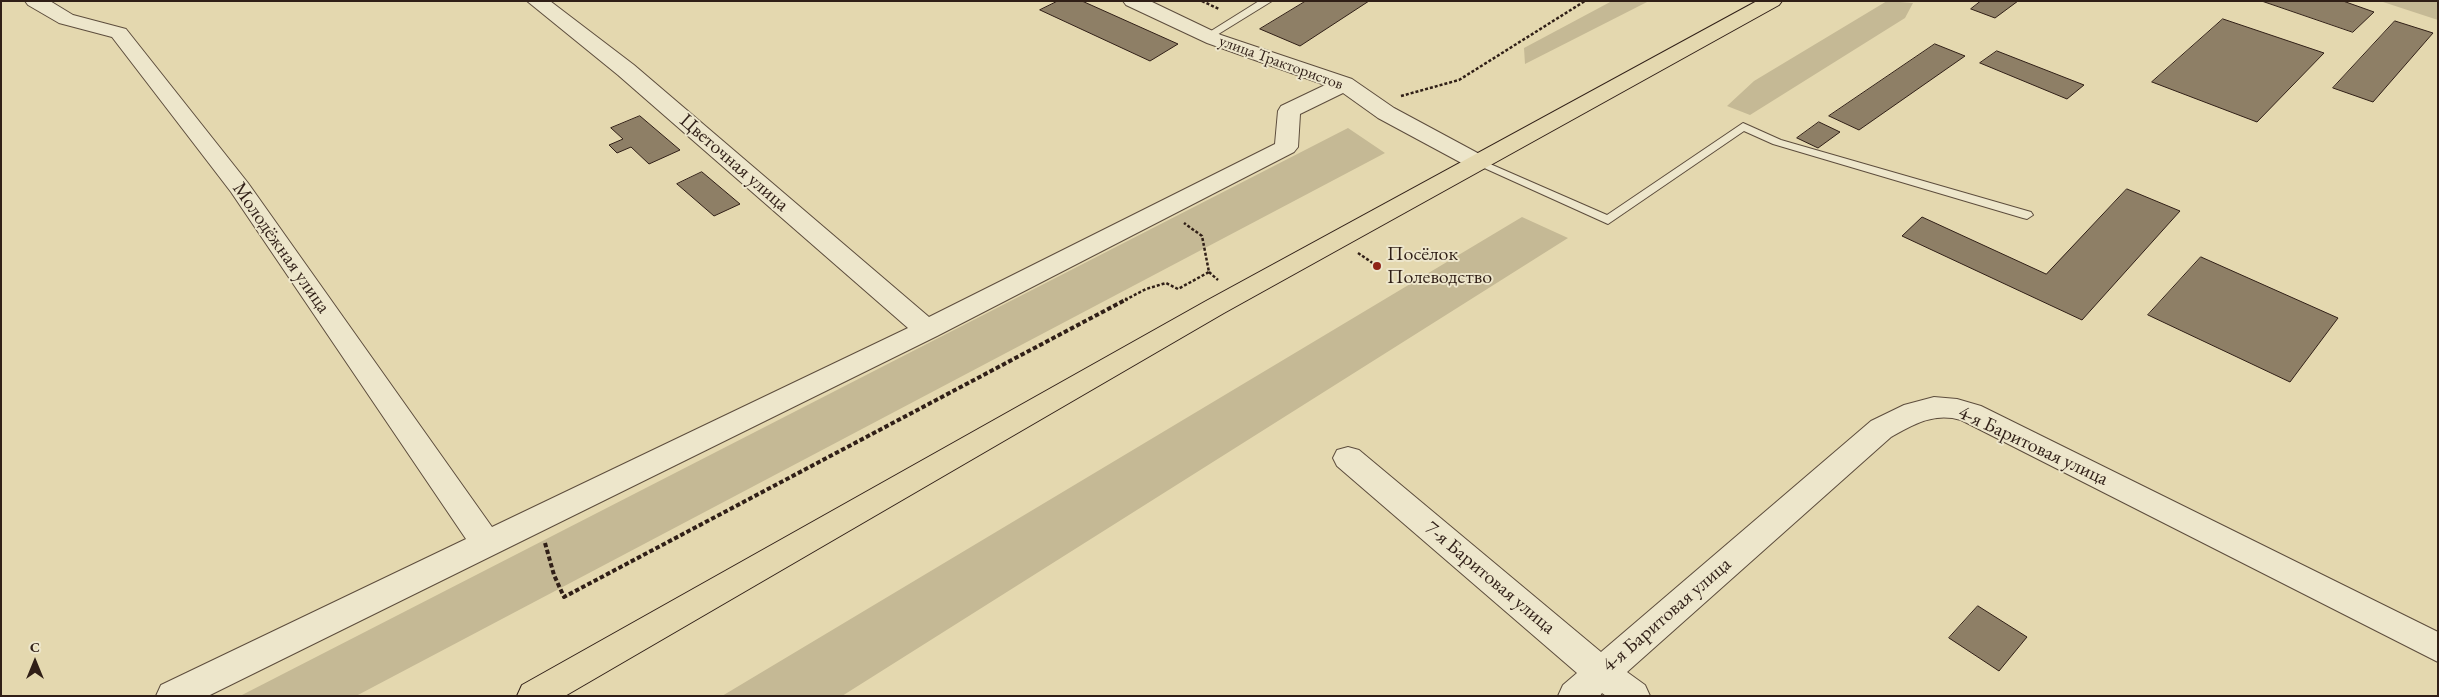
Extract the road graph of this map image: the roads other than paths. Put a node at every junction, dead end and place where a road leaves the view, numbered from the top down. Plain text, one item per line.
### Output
1 (34, 1) edge
2 (537, 1) edge
3 (1133, 1) edge
4 (1267, 1) edge
5 (1772, 1) edge
6 (1208, 36) junction
7 (1344, 84) junction
8 (1477, 162) junction
9 (2027, 215) dead end
10 (927, 330) junction
11 (1348, 458) dead end
12 (487, 544) junction
13 (2438, 648) edge
14 (1602, 673) junction
15 (173, 696) edge
16 (534, 696) edge
17 (1575, 696) edge
18 (1633, 696) edge

1 - 12 street, Молодёжная улица
2 - 10 street, Цветочная улица
3 - 6 street, улица Трактористов
4 - 6 lane
5 - 8 main road
6 - 7 street, улица Трактористов
7 - 8 street, улица Трактористов
7 - 10 street
8 - 9 lane
8 - 16 main road
10 - 12 street
11 - 14 street, 7-я Баритовая улица
12 - 15 street
13 - 14 street, 4-я Баритовая улица
14 - 17 street, 4-я Баритовая улица
14 - 18 street, 7-я Баритовая улица

